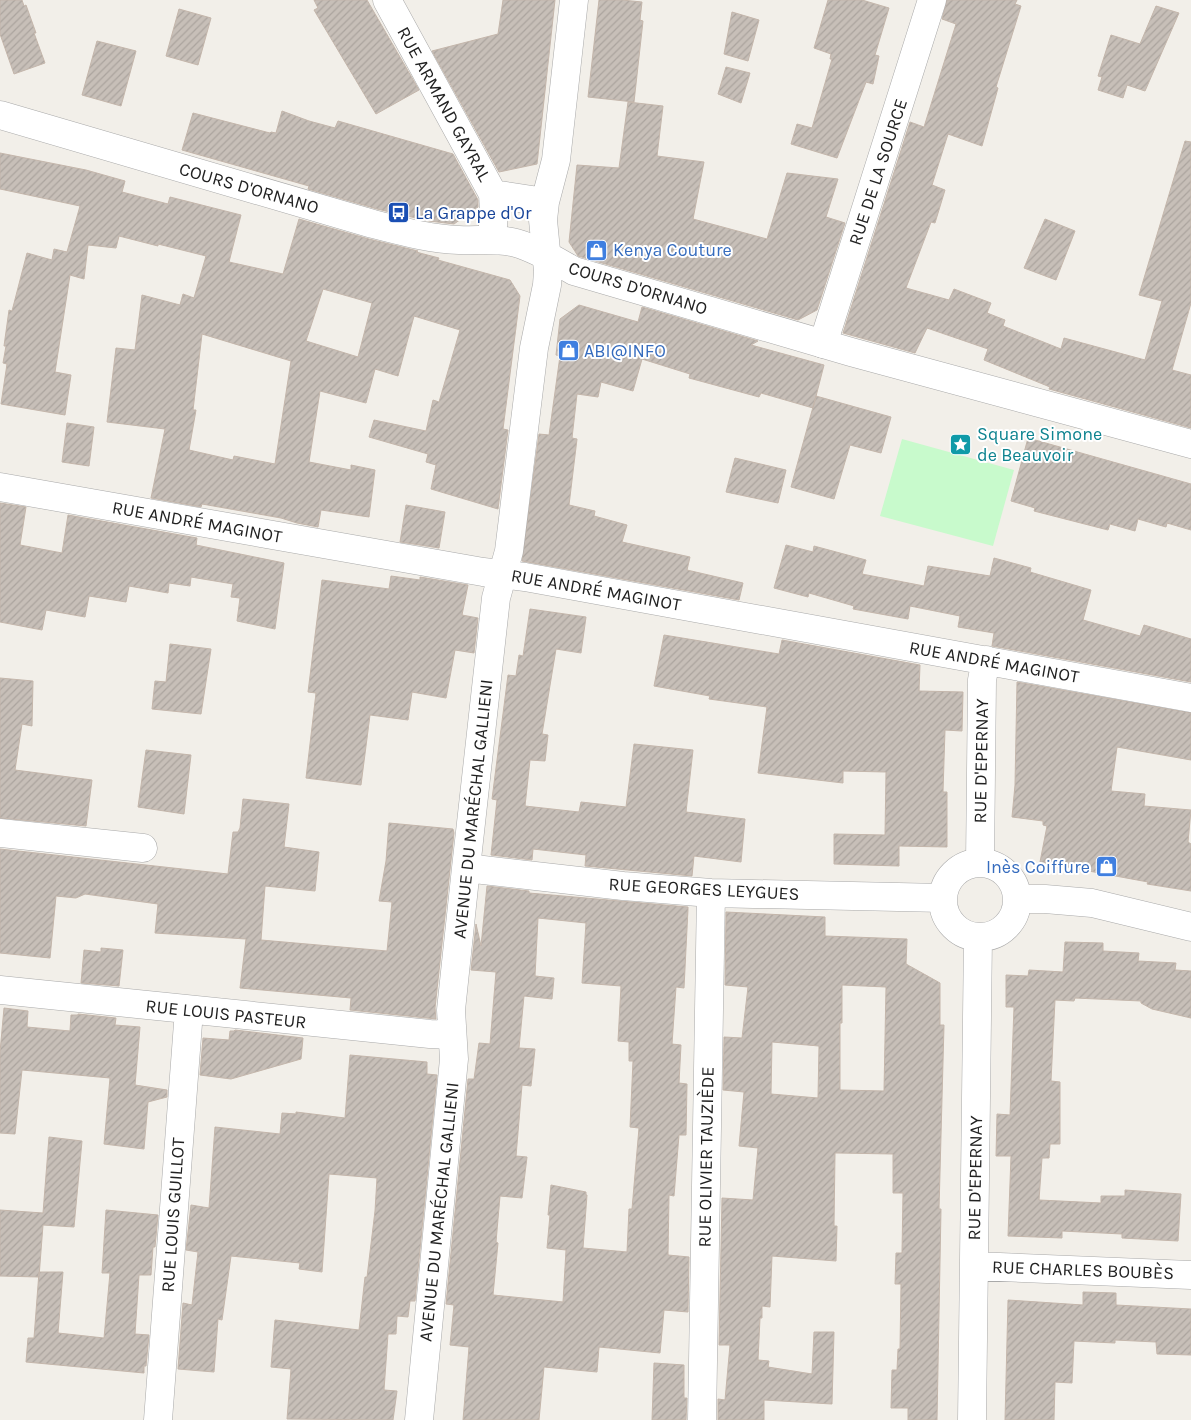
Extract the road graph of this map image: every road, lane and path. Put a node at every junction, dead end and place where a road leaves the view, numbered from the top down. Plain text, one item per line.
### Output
1 (387, 0) edge
2 (574, 0) edge
3 (932, 0) edge
4 (0, 115) edge
5 (493, 194) junction
6 (545, 202) junction
7 (492, 239) junction
8 (546, 255) junction
9 (823, 344) junction
10 (1191, 444) edge
11 (0, 487) edge
12 (503, 574) junction
13 (986, 660) junction
14 (1191, 698) edge
15 (0, 833) edge
16 (143, 848) dead end
17 (980, 863) junction
18 (466, 868) junction
19 (711, 893) junction
20 (943, 898) junction
21 (1017, 899) junction
22 (1191, 927) edge
23 (978, 937) junction
24 (0, 990) edge
25 (189, 1010) junction
26 (452, 1035) junction
27 (974, 1266) junction
28 (1191, 1275) edge
29 (158, 1420) edge
30 (419, 1420) edge
31 (702, 1420) edge
32 (972, 1420) edge

1 - 5 street, RUE ARMAND GAYRAL
2 - 6 street, AVENUE DU MARÉCHAL GALLIENI
3 - 9 street, RUE DE LA SOURCE
4 - 7 street, COURS D'ORNANO
5 - 6 street
5 - 7 street, RUE ARMAND GAYRAL
6 - 8 street, AVENUE DU MARÉCHAL GALLIENI
7 - 8 street, COURS D'ORNANO
8 - 9 street, COURS D'ORNANO
8 - 12 street, AVENUE DU MARÉCHAL GALLIENI
9 - 10 street, COURS D'ORNANO
11 - 12 street, RUE ANDRÉ MAGINOT
12 - 13 street, RUE ANDRÉ MAGINOT
12 - 18 street, AVENUE DU MARÉCHAL GALLIENI
13 - 14 street, RUE ANDRÉ MAGINOT
13 - 17 street, RUE D'EPERNAY
15 - 16 street
17 - 20 street
17 - 21 street
18 - 19 street, RUE GEORGES LEYGUES
18 - 26 street, AVENUE DU MARÉCHAL GALLIENI
19 - 20 street, RUE GEORGES LEYGUES
19 - 31 street, RUE OLIVIER TAUZIÈDE
20 - 23 street
21 - 22 street
21 - 23 street
23 - 27 street, RUE D'EPERNAY
24 - 25 street, RUE LOUIS PASTEUR
25 - 26 street, RUE LOUIS PASTEUR
25 - 29 street, RUE LOUIS GUILLOT
26 - 30 street, AVENUE DU MARÉCHAL GALLIENI
27 - 28 street, RUE CHARLES BOUBÈS
27 - 32 street, RUE D'EPERNAY

